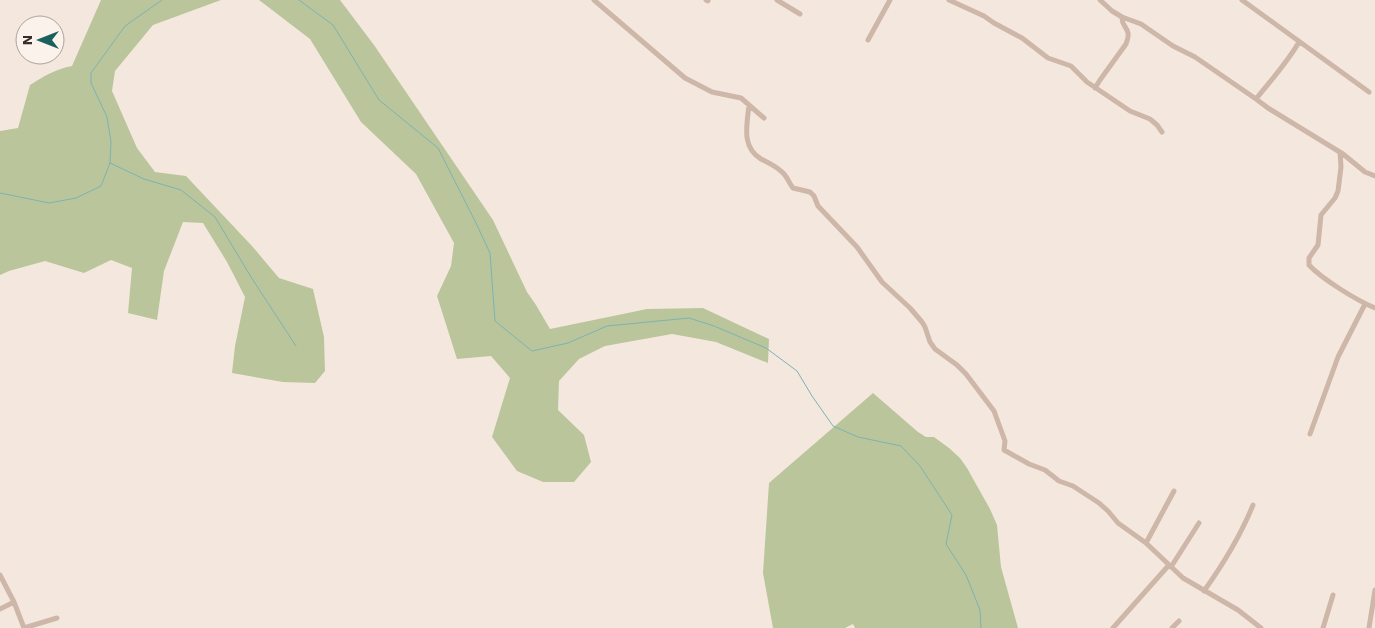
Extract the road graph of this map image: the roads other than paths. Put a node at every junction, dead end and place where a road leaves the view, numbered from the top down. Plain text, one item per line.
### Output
1 (594, 0) edge
2 (777, 0) edge
3 (890, 0) edge
4 (949, 0) edge
5 (1100, 0) edge
6 (1242, 0) edge
7 (800, 14) dead end
8 (1122, 17) junction
9 (868, 40) dead end
10 (1299, 42) junction
11 (1095, 88) junction
12 (1369, 92) dead end
13 (1256, 99) junction
14 (749, 105) junction
15 (764, 118) dead end
16 (1162, 132) dead end
17 (1340, 152) junction
18 (1375, 176) edge
19 (1365, 304) junction
20 (1375, 308) edge
21 (1310, 434) dead end
22 (1174, 491) dead end
23 (1253, 505) dead end
24 (1199, 522) dead end
25 (1146, 542) junction
26 (1170, 566) junction
27 (0, 574) edge
28 (1375, 590) edge
29 (1204, 591) junction
30 (1333, 595) dead end
31 (14, 602) junction
32 (0, 609) edge
33 (56, 618) dead end
34 (1179, 621) dead end
35 (24, 628) edge
36 (1113, 628) edge
37 (1172, 628) edge
38 (1262, 628) edge
39 (1323, 628) edge
40 (1370, 628) edge

1 - 14 street
2 - 7 street
3 - 9 street
4 - 11 street
5 - 8 street
6 - 10 street
8 - 11 street
8 - 13 street
10 - 12 street
10 - 13 street
11 - 16 street
13 - 17 street
14 - 15 street
14 - 25 street
17 - 18 street
17 - 19 street
19 - 20 street
19 - 21 street
22 - 25 street
23 - 29 street
24 - 26 street
25 - 26 street
26 - 29 street
26 - 36 street
27 - 31 street
28 - 40 street
29 - 38 street
30 - 39 street
31 - 32 street
31 - 35 street
33 - 35 street
34 - 37 street

